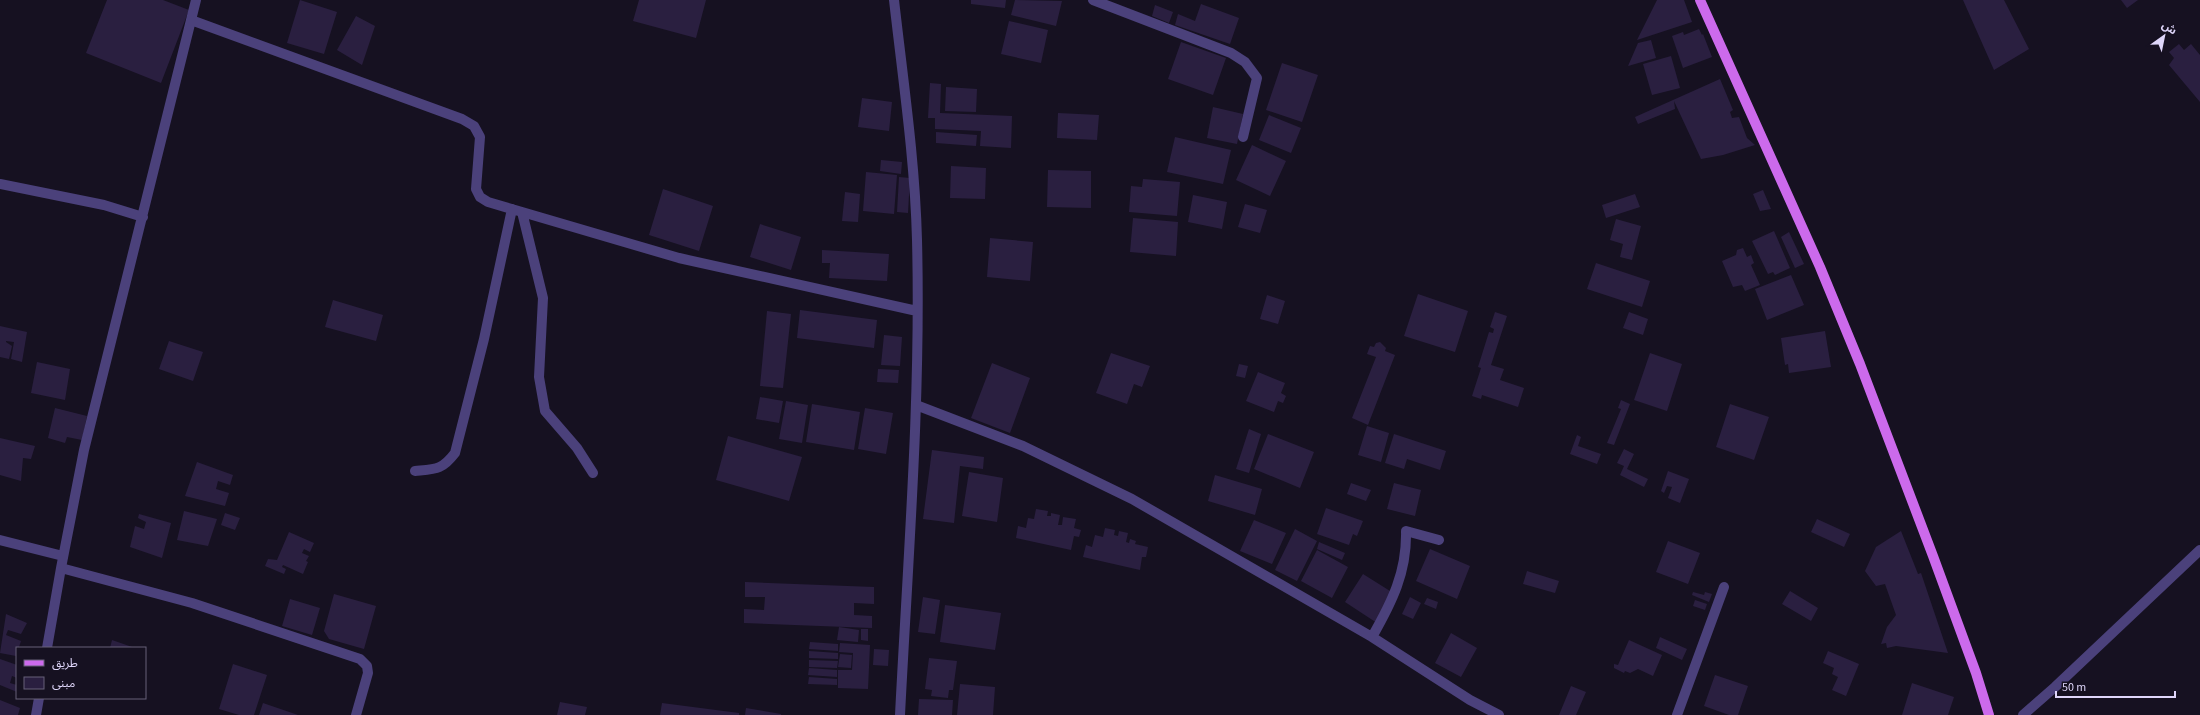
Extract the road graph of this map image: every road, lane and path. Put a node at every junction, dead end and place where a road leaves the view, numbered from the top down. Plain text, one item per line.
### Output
1 (196, 0) edge
2 (894, 0) edge
3 (1093, 0) edge
4 (1700, 0) edge
5 (191, 20) junction
6 (1243, 136) dead end
7 (0, 184) edge
8 (517, 210) junction
9 (143, 217) junction
10 (917, 311) junction
11 (916, 405) junction
12 (415, 471) dead end
13 (593, 473) dead end
14 (0, 540) edge
15 (1439, 540) dead end
16 (2200, 550) edge
17 (63, 556) junction
18 (61, 568) junction
19 (1724, 587) dead end
20 (1372, 637) junction
21 (48, 647) edge
22 (39, 699) edge
23 (1486, 712) edge
24 (36, 715) edge
25 (356, 715) edge
26 (900, 715) edge
27 (1499, 715) edge
28 (1677, 715) edge
29 (1989, 715) edge
30 (2023, 715) edge

1 - 5 street
2 - 10 street
3 - 6 street
4 - 29 main road
5 - 8 street
5 - 9 street
7 - 9 street
8 - 10 street
8 - 12 street
8 - 13 street
9 - 17 street
10 - 11 street
11 - 20 street
11 - 26 street
14 - 17 street
15 - 20 street
16 - 30 street
17 - 18 street
18 - 21 street
18 - 25 street
19 - 28 street
20 - 23 street
22 - 24 street
23 - 27 street

